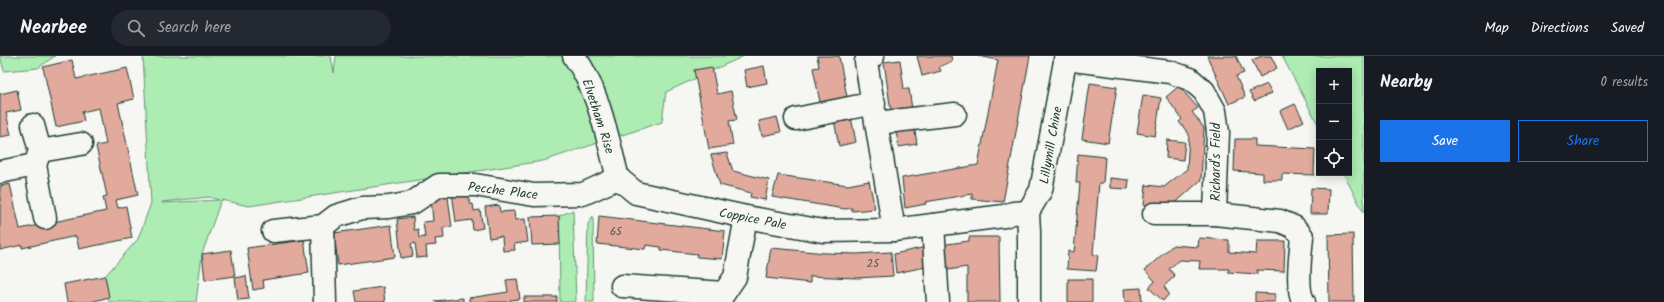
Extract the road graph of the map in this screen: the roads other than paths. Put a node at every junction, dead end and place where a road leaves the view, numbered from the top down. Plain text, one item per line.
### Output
1 (574, 56) edge
2 (873, 56) edge
3 (1066, 58) edge
4 (876, 113) junction
5 (955, 114) dead end
6 (796, 119) dead end
7 (33, 125) dead end
8 (81, 144) dead end
9 (37, 158) junction
10 (0, 172) edge
11 (618, 178) junction
12 (1028, 212) junction
13 (1154, 214) dead end
14 (1215, 214) junction
15 (746, 217) junction
16 (45, 218) dead end
17 (933, 225) junction
18 (323, 226) junction
19 (894, 230) junction
20 (273, 231) dead end
21 (622, 286) dead end
22 (721, 297) edge
23 (325, 302) edge
24 (938, 302) edge
25 (1029, 302) edge
26 (1304, 302) edge

1 - 11 street, Elvetham Rise
2 - 4 street
3 - 12 street, Lillymill Chine
3 - 14 street, Richard's Field
4 - 5 street
4 - 6 street
4 - 19 street
7 - 9 street
8 - 9 street
9 - 10 street
9 - 16 street
11 - 15 street, Coppice Pale
11 - 18 street, Pecche Place
12 - 17 street, Coppice Pale
12 - 25 street
13 - 14 street, Richard's Field
14 - 26 street, Richard's Field
15 - 19 street, Coppice Pale
15 - 22 street
17 - 19 street, Coppice Pale
17 - 24 street
18 - 20 street, Pecche Place
18 - 23 street
21 - 22 street

